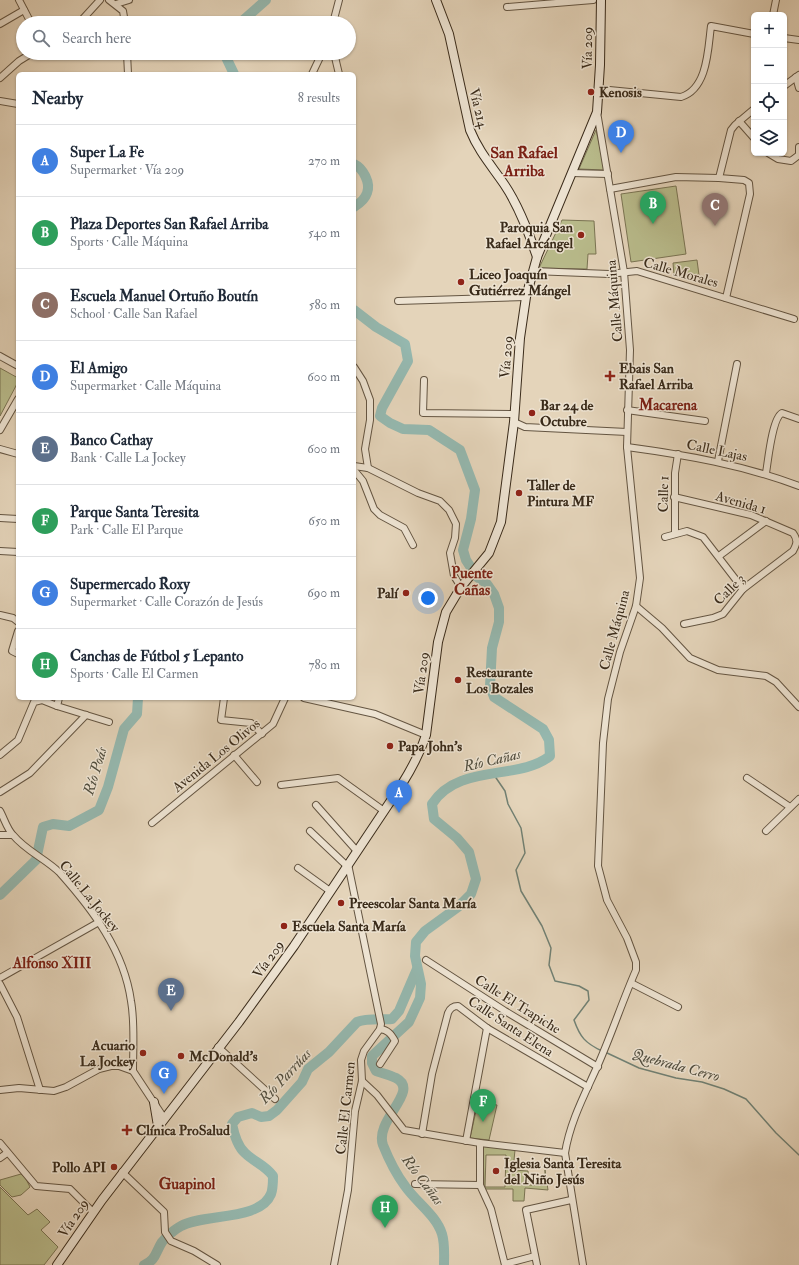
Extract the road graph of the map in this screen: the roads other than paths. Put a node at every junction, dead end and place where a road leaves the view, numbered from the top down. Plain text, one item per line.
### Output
1 (19, 0) edge
2 (100, 0) edge
3 (109, 0) edge
4 (129, 0) edge
5 (340, 0) edge
6 (436, 0) edge
7 (593, 0) edge
8 (601, 0) edge
9 (776, 0) edge
10 (116, 4) junction
11 (507, 7) dead end
12 (24, 10) junction
13 (774, 12) edge
14 (27, 16) edge
15 (85, 16) edge
16 (124, 16) edge
17 (335, 16) edge
18 (0, 24) edge
19 (751, 33) edge
20 (787, 38) edge
21 (799, 40) edge
22 (19, 60) edge
23 (127, 60) edge
24 (319, 60) edge
25 (336, 60) edge
26 (128, 72) edge
27 (313, 72) edge
28 (339, 72) edge
29 (1, 75) edge
30 (798, 76) edge
31 (787, 84) edge
32 (799, 88) edge
33 (599, 89) junction
34 (0, 101) edge
35 (16, 104) edge
36 (751, 111) edge
37 (598, 112) junction
38 (739, 121) junction
39 (751, 135) edge
40 (799, 147) edge
41 (773, 156) edge
42 (572, 173) junction
43 (608, 174) junction
44 (720, 178) junction
45 (610, 189) junction
46 (547, 234) junction
47 (530, 237) junction
48 (537, 257) junction
49 (533, 272) junction
50 (624, 272) junction
51 (526, 297) junction
52 (726, 298) junction
53 (398, 301) dead end
54 (794, 319) dead end
55 (0, 356) edge
56 (737, 364) dead end
57 (16, 365) edge
58 (356, 370) edge
59 (424, 380) dead end
60 (16, 402) edge
61 (628, 410) junction
62 (515, 418) junction
63 (799, 419) edge
64 (705, 420) dead end
65 (0, 430) edge
66 (627, 432) junction
67 (627, 447) junction
68 (0, 448) edge
69 (16, 453) edge
70 (678, 454) junction
71 (718, 461) junction
72 (356, 466) edge
73 (368, 468) junction
74 (356, 472) edge
75 (766, 473) junction
76 (799, 486) edge
77 (674, 497) junction
78 (0, 518) edge
79 (16, 519) edge
80 (766, 521) junction
81 (675, 533) junction
82 (665, 537) dead end
83 (797, 539) joint
84 (413, 545) dead end
85 (0, 551) edge
86 (16, 552) edge
87 (719, 556) junction
88 (461, 587) junction
89 (743, 589) junction
90 (636, 606) junction
91 (0, 615) edge
92 (16, 620) edge
93 (684, 624) dead end
94 (16, 636) edge
95 (16, 653) edge
96 (59, 700) edge
97 (224, 700) edge
98 (284, 700) edge
99 (313, 700) edge
100 (57, 706) junction
101 (799, 707) edge
102 (86, 715) junction
103 (109, 722) dead end
104 (262, 734) junction
105 (426, 735) junction
106 (0, 755) edge
107 (234, 755) junction
108 (747, 778) dead end
109 (257, 782) dead end
110 (281, 785) dead end
111 (0, 792) edge
112 (799, 799) edge
113 (316, 805) dead end
114 (790, 807) junction
115 (0, 811) edge
116 (384, 811) junction
117 (152, 823) dead end
118 (310, 831) dead end
119 (766, 831) dead end
120 (0, 835) edge
121 (12, 835) junction
122 (356, 850) junction
123 (348, 865) junction
124 (298, 868) dead end
125 (330, 891) junction
126 (99, 922) junction
127 (426, 960) dead end
128 (0, 978) edge
129 (631, 983) junction
130 (0, 984) edge
131 (678, 1008) dead end
132 (380, 1027) junction
133 (487, 1028) junction
134 (218, 1048) junction
135 (380, 1064) dead end
136 (598, 1067) junction
137 (134, 1071) junction
138 (362, 1082) junction
139 (588, 1087) junction
140 (0, 1090) edge
141 (40, 1090) junction
142 (275, 1099) dead end
143 (154, 1102) junction
144 (164, 1118) junction
145 (158, 1126) junction
146 (422, 1134) junction
147 (466, 1141) junction
148 (0, 1143) edge
149 (480, 1143) junction
150 (7, 1153) junction
151 (565, 1153) junction
152 (0, 1158) edge
153 (122, 1172) junction
154 (415, 1184) dead end
155 (480, 1185) junction
156 (572, 1200) junction
157 (93, 1212) junction
158 (535, 1256) junction
159 (505, 1264) edge
160 (57, 1265) edge
161 (217, 1265) edge
162 (334, 1265) edge
163 (537, 1265) edge
164 (583, 1265) edge

1 - 12 street
2 - 15 street
3 - 10 street
4 - 10 street
5 - 17 street
6 - 47 main road, Vía 214
7 - 11 street
8 - 33 main road, Vía 209
9 - 13 street
10 - 16 street
12 - 14 street
12 - 18 street
19 - 33 street
20 - 21 street
22 - 29 street
23 - 26 street
24 - 27 street
25 - 28 street
30 - 31 street
30 - 32 street
33 - 37 main road, Vía 209
34 - 35 street
36 - 38 street
37 - 42 main road, Vía 209
37 - 43 street, Calle Máquina
38 - 39 street
38 - 44 street
40 - 41 street
42 - 43 street
42 - 46 main road, Vía 209
43 - 45 street, Calle Máquina
44 - 45 street
44 - 52 street
45 - 50 street, Calle Máquina
46 - 47 main road
46 - 48 main road, Vía 209
47 - 48 main road, Vía 214
48 - 49 main road, Vía 209
49 - 50 street, Calle Morales
49 - 51 main road, Vía 209
50 - 52 street, Calle Morales
50 - 61 street, Calle Máquina
51 - 53 street
51 - 62 main road, Vía 209
52 - 54 street, Calle Morales
55 - 57 street
56 - 71 street
58 - 73 street
59 - 62 street
60 - 65 street
61 - 64 street
61 - 66 street, Calle Máquina
62 - 66 street
62 - 88 main road, Vía 209
63 - 75 street
66 - 67 street, Calle Máquina
67 - 70 street, Calle Lajas
67 - 90 street, Calle Máquina
68 - 69 street
70 - 71 street, Calle Lajas
70 - 77 street, Calle 1
71 - 75 street, Calle Lajas
72 - 73 street
73 - 88 street
74 - 84 street
75 - 76 street, Calle Lajas
77 - 80 street, Avenida 1
77 - 81 street, Calle 1
78 - 79 street
80 - 83 street, Avenida 1
80 - 87 street
81 - 82 street
81 - 87 street
83 - 89 street, Calle 3
85 - 86 street
87 - 89 street
88 - 105 main road, Vía 209
89 - 93 street, Calle 3
90 - 101 street
90 - 129 street, Calle Máquina
91 - 92 street
94 - 95 street
96 - 100 street
97 - 104 street
98 - 104 street, Avenida Los Olivos
99 - 105 street
100 - 102 street
100 - 106 street
102 - 103 street
102 - 111 street
104 - 107 street, Avenida Los Olivos
105 - 116 main road, Vía 209
107 - 109 street
107 - 117 street, Avenida Los Olivos
108 - 114 street
110 - 116 street
112 - 114 street
113 - 122 street
114 - 119 street
115 - 121 street
116 - 122 main road, Vía 209
118 - 123 street
120 - 121 street
121 - 126 street, Calle La Jockey
122 - 123 main road, Vía 209
123 - 125 main road, Vía 209
123 - 132 street
124 - 125 street
125 - 134 main road, Vía 209
126 - 128 street
126 - 137 street, Calle La Jockey
127 - 136 street, Calle El Trapiche
129 - 131 street
129 - 136 street, Calle Máquina
130 - 141 street
132 - 135 street
132 - 138 street, Calle El Carmen
133 - 139 street, Calle Santa Elena
133 - 146 street, Calle Santa Elena
133 - 147 street
134 - 142 street
134 - 144 main road, Vía 209
136 - 139 street, Calle Máquina
137 - 141 street
137 - 143 street
138 - 146 street
138 - 162 street, Calle El Carmen
139 - 151 street, Calle Máquina
140 - 141 street
143 - 144 street
143 - 145 main road
144 - 145 main road, Vía 209
145 - 153 main road, Vía 209
146 - 147 street
147 - 149 street
148 - 150 street
149 - 151 street
149 - 155 street
150 - 152 street
150 - 157 street
151 - 156 street, Calle Máquina
153 - 157 main road, Vía 209
153 - 161 street
154 - 155 street
155 - 159 street
156 - 158 street
156 - 164 street, Calle Máquina
157 - 160 main road, Vía 209
158 - 159 street
158 - 163 street

